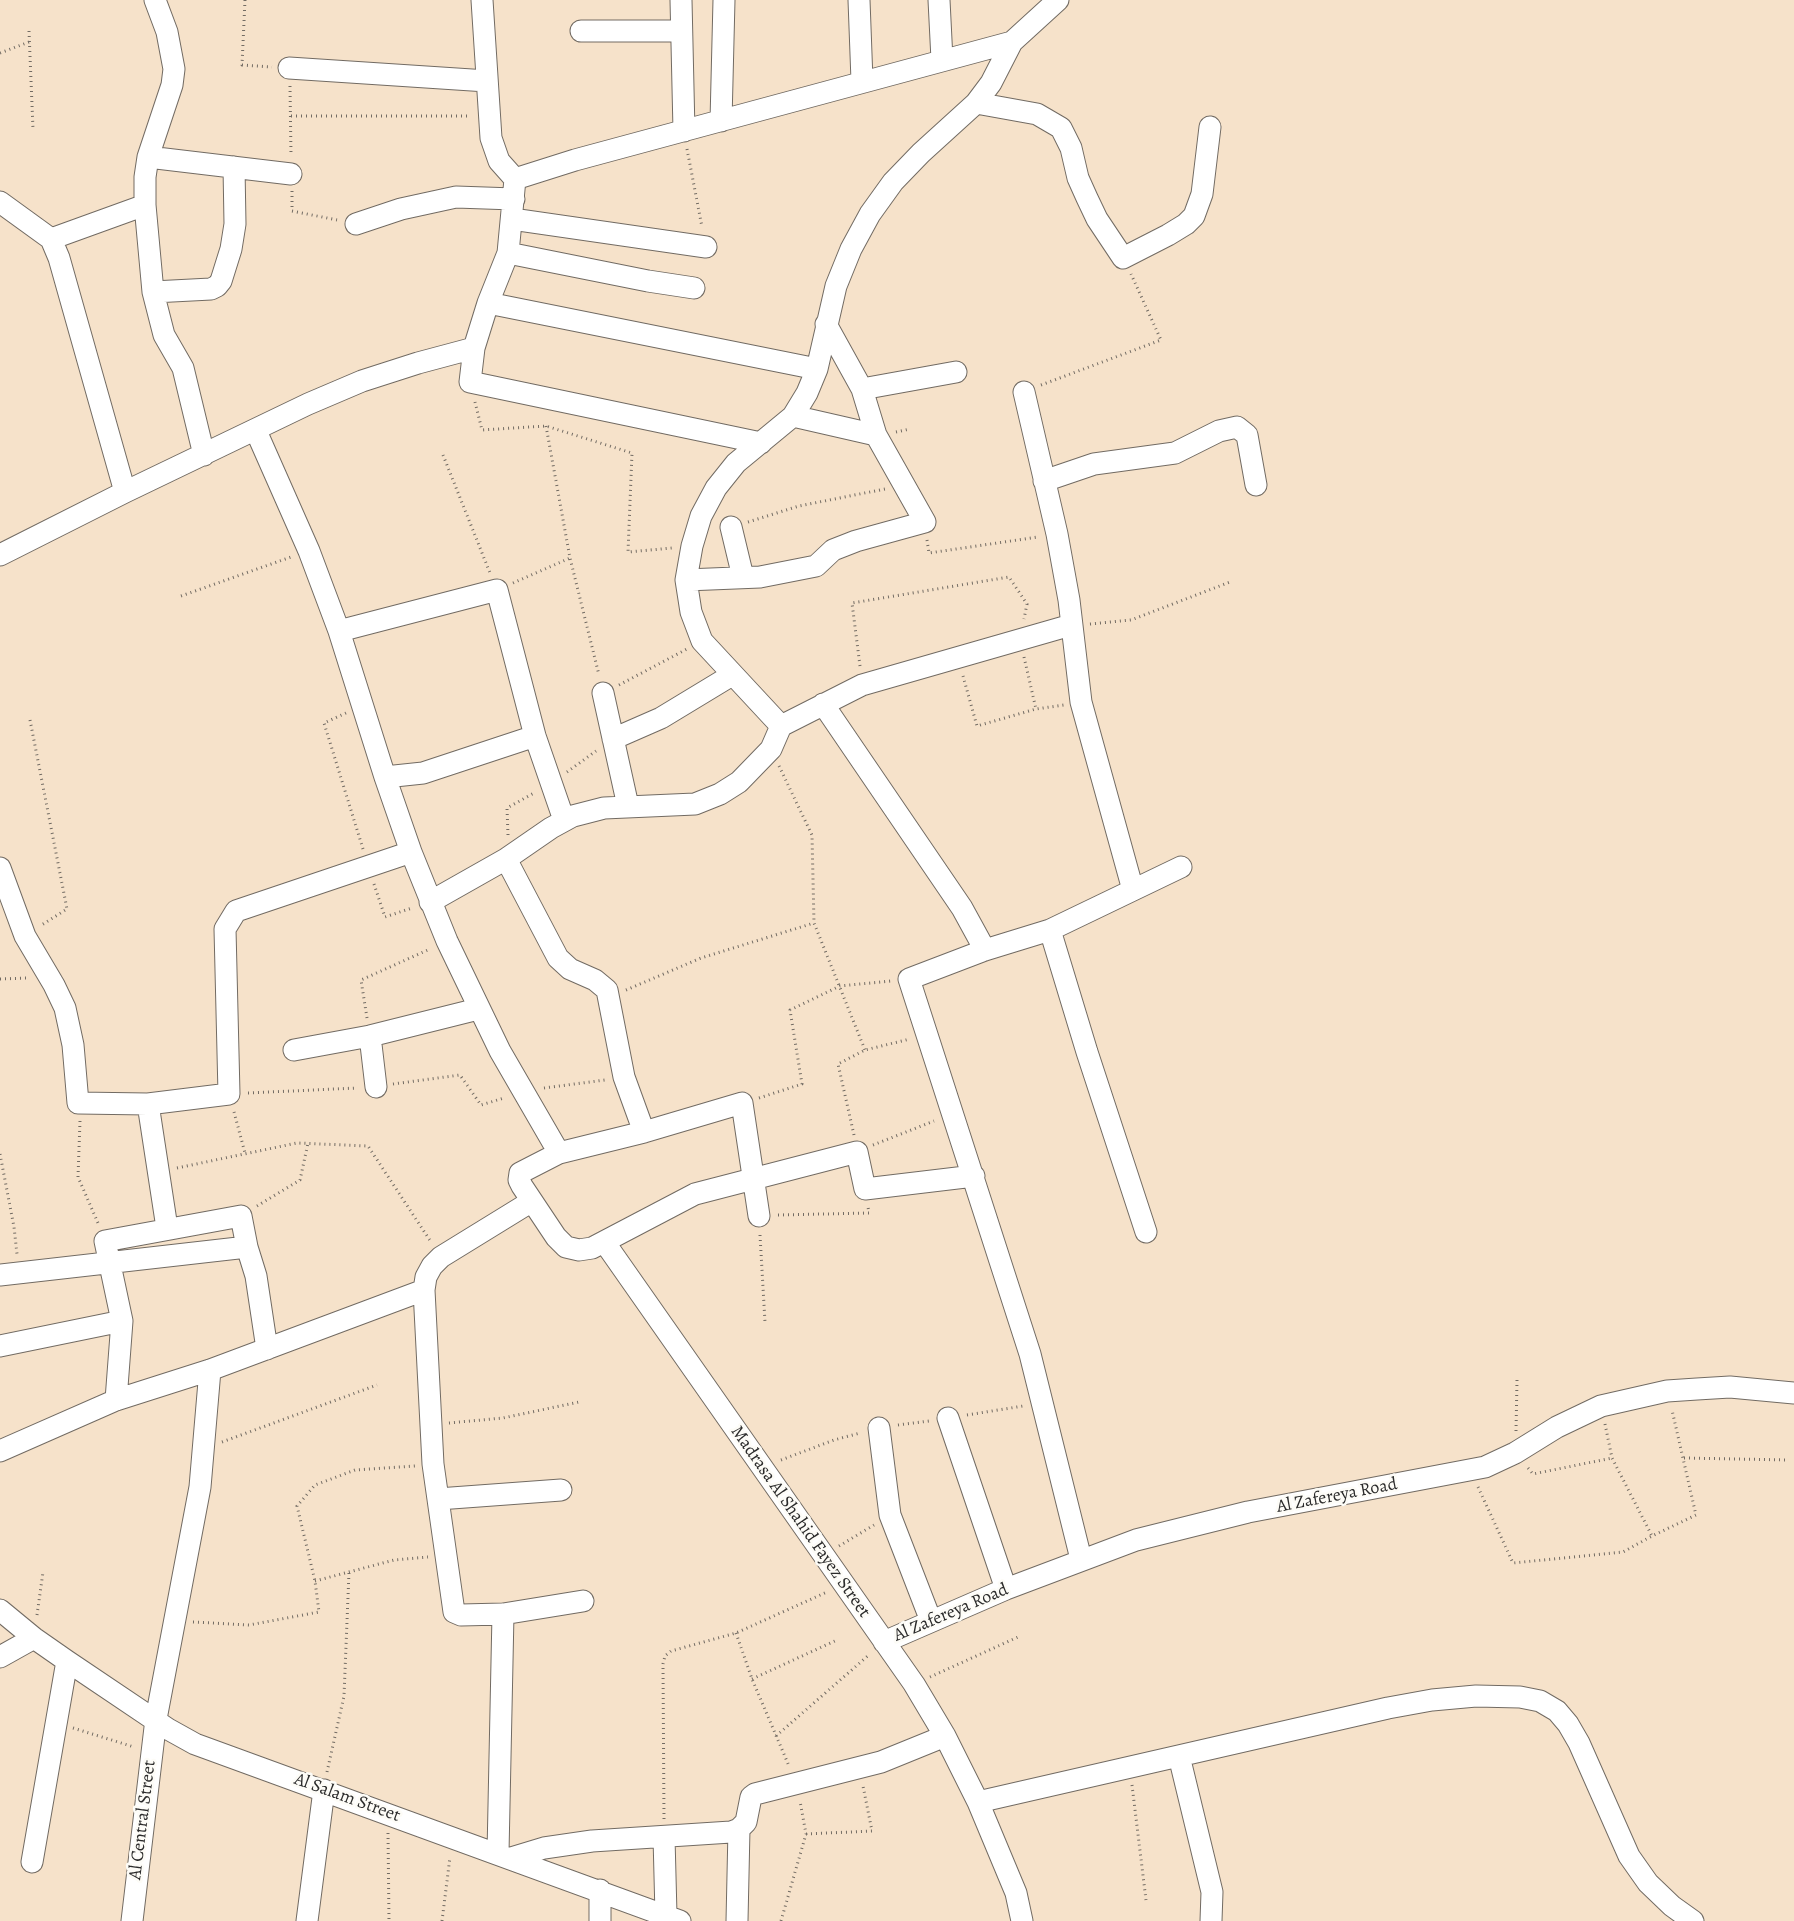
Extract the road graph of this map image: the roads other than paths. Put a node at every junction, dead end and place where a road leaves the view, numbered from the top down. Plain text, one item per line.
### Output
1 (155, 0) edge
2 (482, 0) edge
3 (681, 0) edge
4 (724, 0) edge
5 (859, 0) edge
6 (940, 0) edge
7 (1058, 0) edge
8 (681, 31) junction
9 (581, 32) dead end
10 (1012, 42) junction
11 (942, 60) junction
12 (289, 68) road end
13 (487, 81) junction
14 (862, 82) junction
15 (976, 104) junction
16 (721, 121) junction
17 (1210, 127) dead end
18 (684, 132) junction
19 (148, 157) junction
20 (234, 167) junction
21 (291, 174) road end
22 (514, 199) junction
23 (0, 202) edge
24 (145, 205) junction
25 (356, 224) road end
26 (51, 239) junction
27 (706, 247) road end
28 (508, 252) junction
29 (694, 288) dead end
30 (153, 292) junction
31 (488, 303) junction
32 (826, 324) junction
33 (474, 348) junction
34 (817, 369) junction
35 (956, 372) dead end
36 (862, 389) junction
37 (1024, 392) road end
38 (793, 416) junction
39 (256, 430) junction
40 (876, 435) junction
41 (761, 443) junction
42 (204, 455) junction
43 (1044, 482) junction
44 (1256, 485) dead end
45 (125, 492) junction
46 (731, 527) road end
47 (0, 555) edge
48 (743, 578) junction
49 (686, 580) junction
50 (1072, 625) junction
51 (339, 631) junction
52 (732, 675) junction
53 (604, 693) road end
54 (823, 704) junction
55 (781, 726) junction
56 (535, 736) junction
57 (612, 739) junction
58 (385, 778) junction
59 (628, 806) junction
60 (564, 820) junction
61 (411, 852) junction
62 (506, 860) junction
63 (1181, 867) dead end
64 (0, 868) edge
65 (1133, 890) junction
66 (430, 902) junction
67 (1050, 930) junction
68 (985, 950) junction
69 (478, 1009) junction
70 (370, 1036) junction
71 (294, 1050) dead end
72 (376, 1087) road end
73 (148, 1104) junction
74 (644, 1132) junction
75 (559, 1153) junction
76 (974, 1176) junction
77 (754, 1179) junction
78 (532, 1201) junction
79 (759, 1216) road end
80 (167, 1228) junction
81 (1146, 1232) dead end
82 (604, 1243) junction
83 (247, 1247) junction
84 (111, 1262) junction
85 (9, 1273) edge
86 (424, 1290) junction
87 (122, 1321) junction
88 (0, 1346) edge
89 (267, 1349) junction
90 (210, 1370) junction
91 (1794, 1393) edge
92 (116, 1400) junction
93 (948, 1418) road end
94 (879, 1428) road end
95 (0, 1451) edge
96 (561, 1490) dead end
97 (438, 1499) junction
98 (1081, 1559) junction
99 (1006, 1589) junction
100 (583, 1602) dead end
101 (0, 1610) edge
102 (503, 1614) junction
103 (931, 1621) junction
104 (34, 1638) junction
105 (884, 1642) junction
106 (0, 1657) edge
107 (67, 1661) junction
108 (156, 1719) junction
109 (944, 1736) junction
110 (1179, 1756) junction
111 (324, 1790) junction
112 (978, 1802) junction
113 (739, 1829) junction
114 (664, 1837) junction
115 (505, 1856) junction
116 (32, 1862) dead end
117 (600, 1890) junction
118 (673, 1918) edge
119 (132, 1921) edge
120 (307, 1921) edge
121 (600, 1921) edge
122 (737, 1921) edge
123 (1022, 1921) edge
124 (1211, 1921) edge
125 (1693, 1921) edge

1 - 19 street
2 - 13 street
3 - 8 street
4 - 16 street
5 - 14 street
6 - 11 street
7 - 10 street
8 - 9 street
8 - 18 street
10 - 11 street
10 - 15 street
11 - 14 street
12 - 13 street
13 - 22 street
14 - 16 street
15 - 17 street
15 - 32 street
16 - 18 street
18 - 22 street
19 - 20 street
19 - 24 street
20 - 21 street
20 - 30 street
22 - 25 street
22 - 27 street
22 - 28 street
23 - 26 street
24 - 26 street
24 - 30 street
26 - 45 street
28 - 29 street
28 - 31 street
30 - 42 street
31 - 33 street
31 - 34 street
32 - 34 street
32 - 36 street
33 - 39 street
33 - 41 street
34 - 38 street
35 - 36 street
36 - 40 street
37 - 43 street
38 - 40 street
38 - 41 street
39 - 42 street
39 - 51 street
40 - 48 street
41 - 49 street
42 - 45 street
43 - 44 street
43 - 50 street
45 - 47 street
46 - 48 street
48 - 49 street
49 - 52 street
50 - 54 street
50 - 65 street
51 - 56 street
51 - 58 street
52 - 55 street
52 - 57 street
53 - 57 street
54 - 55 street
54 - 68 street
55 - 59 street
56 - 58 street
56 - 60 street
57 - 59 street
58 - 61 street
59 - 60 street
60 - 62 street
61 - 66 street
61 - 73 street
62 - 66 street
62 - 74 street
63 - 65 street
64 - 73 street
65 - 67 street
66 - 69 street
67 - 68 street
67 - 81 street
68 - 76 street
69 - 70 street
69 - 75 street
70 - 71 street
70 - 72 street
73 - 80 street
74 - 75 street
74 - 77 street
75 - 78 street
76 - 77 street
76 - 98 street
77 - 79 street
77 - 82 street
78 - 82 street
78 - 86 street
80 - 83 street
80 - 84 street
82 - 105 street, Madrasa Al Shahid Fayez Street
83 - 84 street
83 - 89 street
84 - 85 street
84 - 87 street
86 - 89 street
86 - 97 street
87 - 88 street
87 - 92 street
89 - 90 street
90 - 92 street
90 - 108 street, Al Central Street
91 - 98 street, Al Zafereya Road
92 - 95 street
93 - 99 street
94 - 103 street
96 - 97 street
97 - 102 street
98 - 99 street, Al Zafereya Road
99 - 103 street, Al Zafereya Road
100 - 102 street
101 - 104 street, Al Salam Street
102 - 115 street
103 - 105 street, Al Zafereya Road
104 - 106 street
104 - 107 street, Al Salam Street
105 - 109 street, Madrasa Al Shahid Fayez Street
107 - 108 street, Al Salam Street
107 - 116 street
108 - 111 street, Al Salam Street
108 - 119 street, Al Central Street
109 - 112 street, Madrasa Al Shahid Fayez Street
109 - 113 street
110 - 112 street
110 - 124 street
110 - 125 street
111 - 115 street, Al Salam Street
111 - 120 street
112 - 123 street, Madrasa Al Shahid Fayez Street
113 - 114 street
113 - 122 street
114 - 115 street
114 - 118 street
115 - 117 street, Al Salam Street
117 - 118 street, Al Salam Street
117 - 121 street

